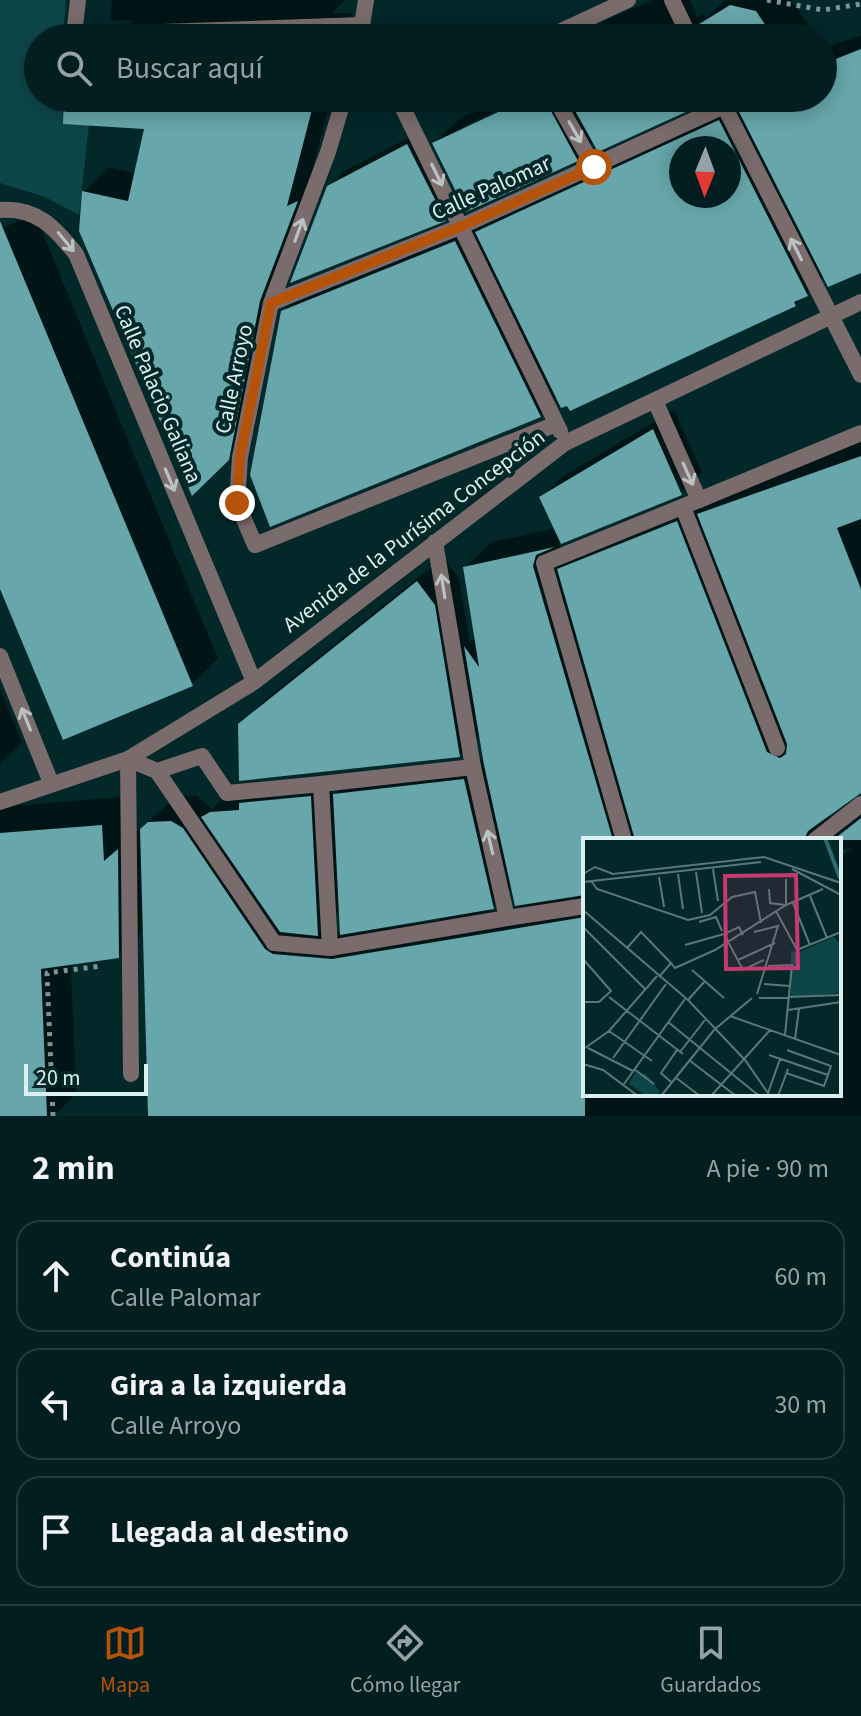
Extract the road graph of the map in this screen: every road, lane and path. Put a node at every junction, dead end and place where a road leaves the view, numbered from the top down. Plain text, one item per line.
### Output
1 (78, 0) edge
2 (366, 0) edge
3 (628, 0) edge
4 (672, 0) edge
5 (767, 0) edge
6 (861, 4) edge
7 (75, 24) edge
8 (362, 24) edge
9 (576, 24) edge
10 (683, 24) edge
11 (340, 112) edge
12 (411, 112) edge
13 (563, 112) edge
14 (702, 112) edge
15 (727, 112) edge
16 (594, 167) junction
17 (0, 210) edge
18 (462, 226) junction
19 (861, 302) edge
20 (271, 303) junction
21 (831, 319) junction
22 (861, 375) edge
23 (656, 403) junction
24 (556, 424) junction
25 (861, 433) edge
26 (565, 443) junction
27 (691, 504) junction
28 (435, 542) junction
29 (0, 656) edge
30 (254, 682) junction
31 (777, 748) dead end
32 (128, 759) junction
33 (473, 767) junction
34 (157, 771) junction
35 (51, 783) junction
36 (321, 784) junction
37 (0, 802) edge
38 (861, 804) edge
39 (623, 838) edge
40 (818, 838) edge
41 (583, 906) edge
42 (507, 918) junction
43 (330, 948) junction
44 (130, 963) junction
45 (131, 1074) dead end
46 (53, 1116) edge

1 - 7 street
2 - 8 street
3 - 9 street
4 - 10 street
5 - 6 path
20 -> 11 street, Calle Arroyo
12 -> 18 street
13 -> 16 street
14 - 16 street, Calle Palomar
21 -> 15 street
16 - 18 street, Calle Palomar
17 -> 30 street, Calle Palacio Galiana
18 - 20 street, Calle Palomar
18 - 24 street
19 - 21 street, Avenida de la Purísima Concepción
20 - 24 street, Calle Arroyo
21 - 22 street
21 - 23 street, Avenida de la Purísima Concepción
23 - 26 street, Avenida de la Purísima Concepción
23 -> 27 street
24 - 26 street
25 - 27 street
26 - 28 street, Avenida de la Purísima Concepción
27 - 31 street
27 - 39 street
28 - 30 street, Avenida de la Purísima Concepción
33 -> 28 street
35 -> 29 street
30 - 32 street, Avenida de la Purísima Concepción
32 - 34 street
32 - 35 street, Avenida de la Purísima Concepción
32 - 44 street
33 - 36 street
42 -> 33 street
34 - 36 street
34 - 43 street
35 - 37 street, Avenida de la Purísima Concepción
36 - 43 street
38 - 40 street
41 - 42 street
42 - 43 street
44 - 45 street
44 - 46 path

